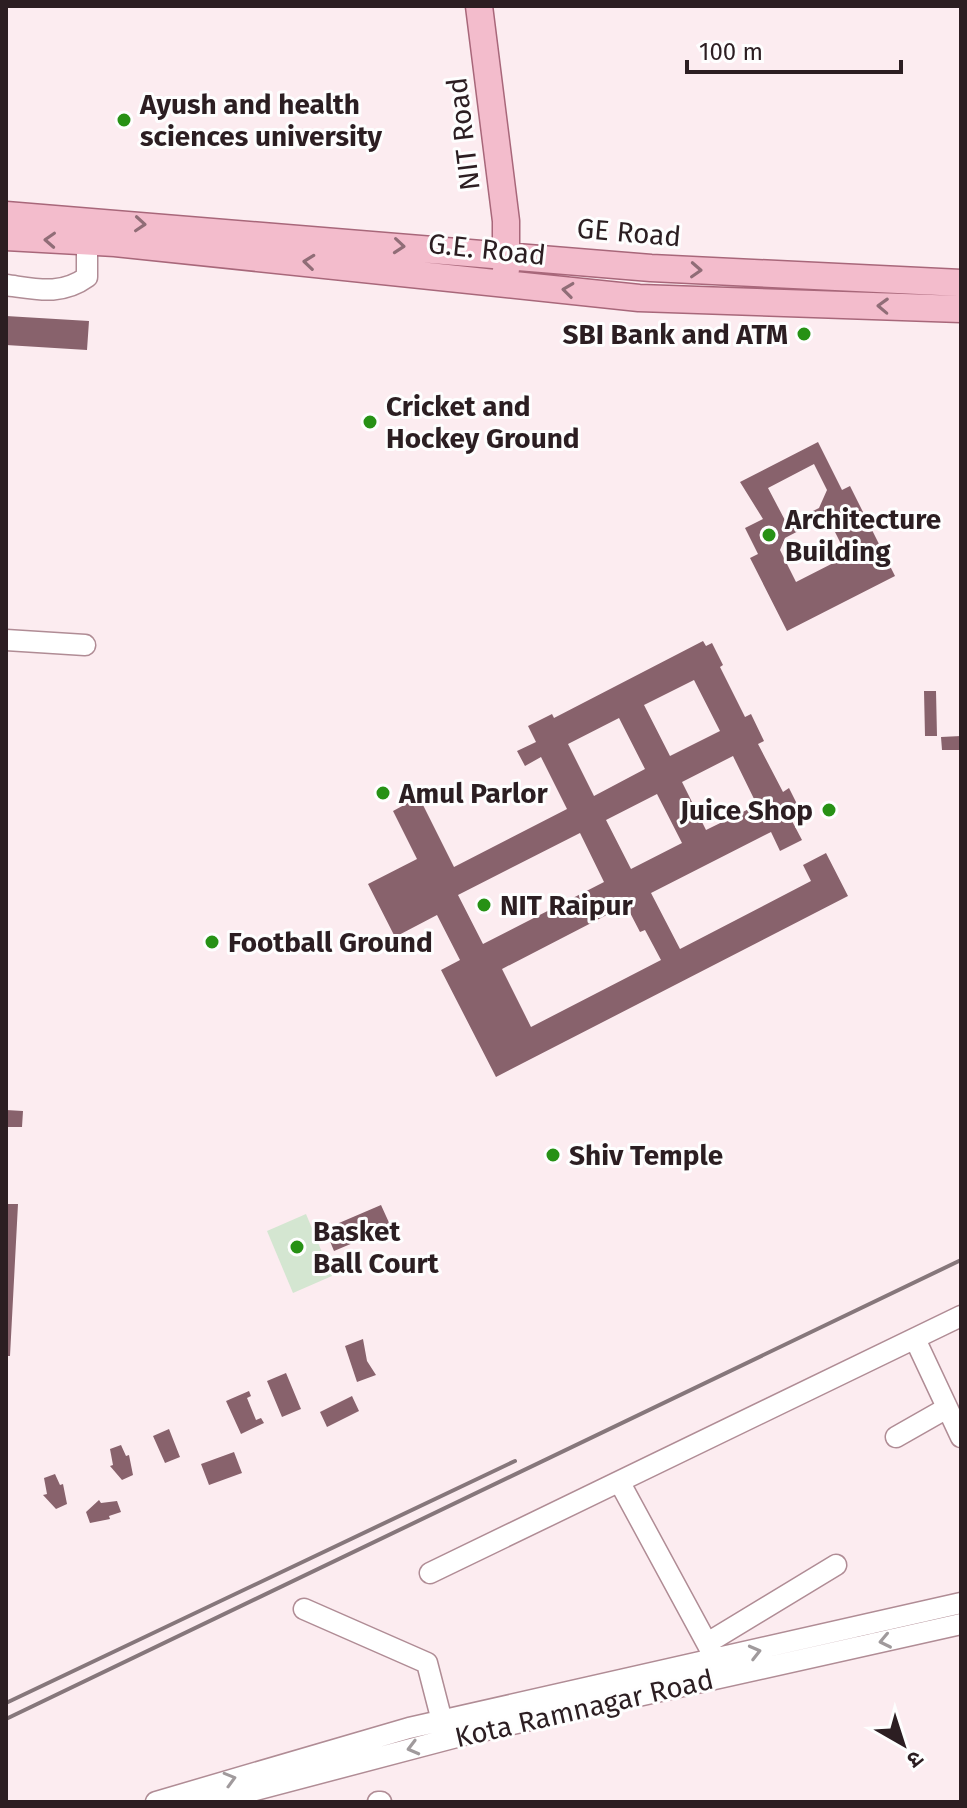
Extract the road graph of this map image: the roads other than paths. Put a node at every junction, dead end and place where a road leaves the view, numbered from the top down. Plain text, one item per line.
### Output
1 (462, 6) edge
2 (479, 6) edge
3 (6, 215) edge
4 (6, 237) edge
5 (87, 242) junction
6 (631, 266) junction
7 (498, 268) junction
8 (961, 283) edge
9 (6, 285) edge
10 (626, 297) junction
11 (961, 309) edge
12 (6, 640) edge
13 (85, 645) dead end
14 (961, 1316) edge
15 (915, 1339) junction
16 (947, 1408) junction
17 (896, 1437) dead end
18 (961, 1437) edge
19 (620, 1483) junction
20 (836, 1565) dead end
21 (430, 1573) dead end
22 (961, 1603) edge
23 (304, 1609) dead end
24 (961, 1624) edge
25 (717, 1659) junction
26 (442, 1721) junction
27 (156, 1802) edge
28 (210, 1802) edge

1 - 7 main road, NIT Road
2 - 7 main road, NIT Road
3 -> 7 main road, GE Road
5 -> 4 main road, G.E. Road
7 -> 5 main road, G.E. Road
5 - 9 street
6 - 7 main road, GE Road
6 -> 8 main road, GE Road
6 - 10 main road
10 -> 7 main road, G.E. Road
11 -> 10 main road, G.E. Road
12 - 13 street
14 - 15 street
15 - 16 street
15 - 19 street
16 - 17 street
16 - 18 street
19 - 21 street
19 - 25 street
20 - 25 street
25 -> 22 street
23 - 26 street
24 -> 25 street, Kota Ramnagar Road
25 - 26 street
25 -> 28 street, Kota Ramnagar Road
27 -> 26 street

